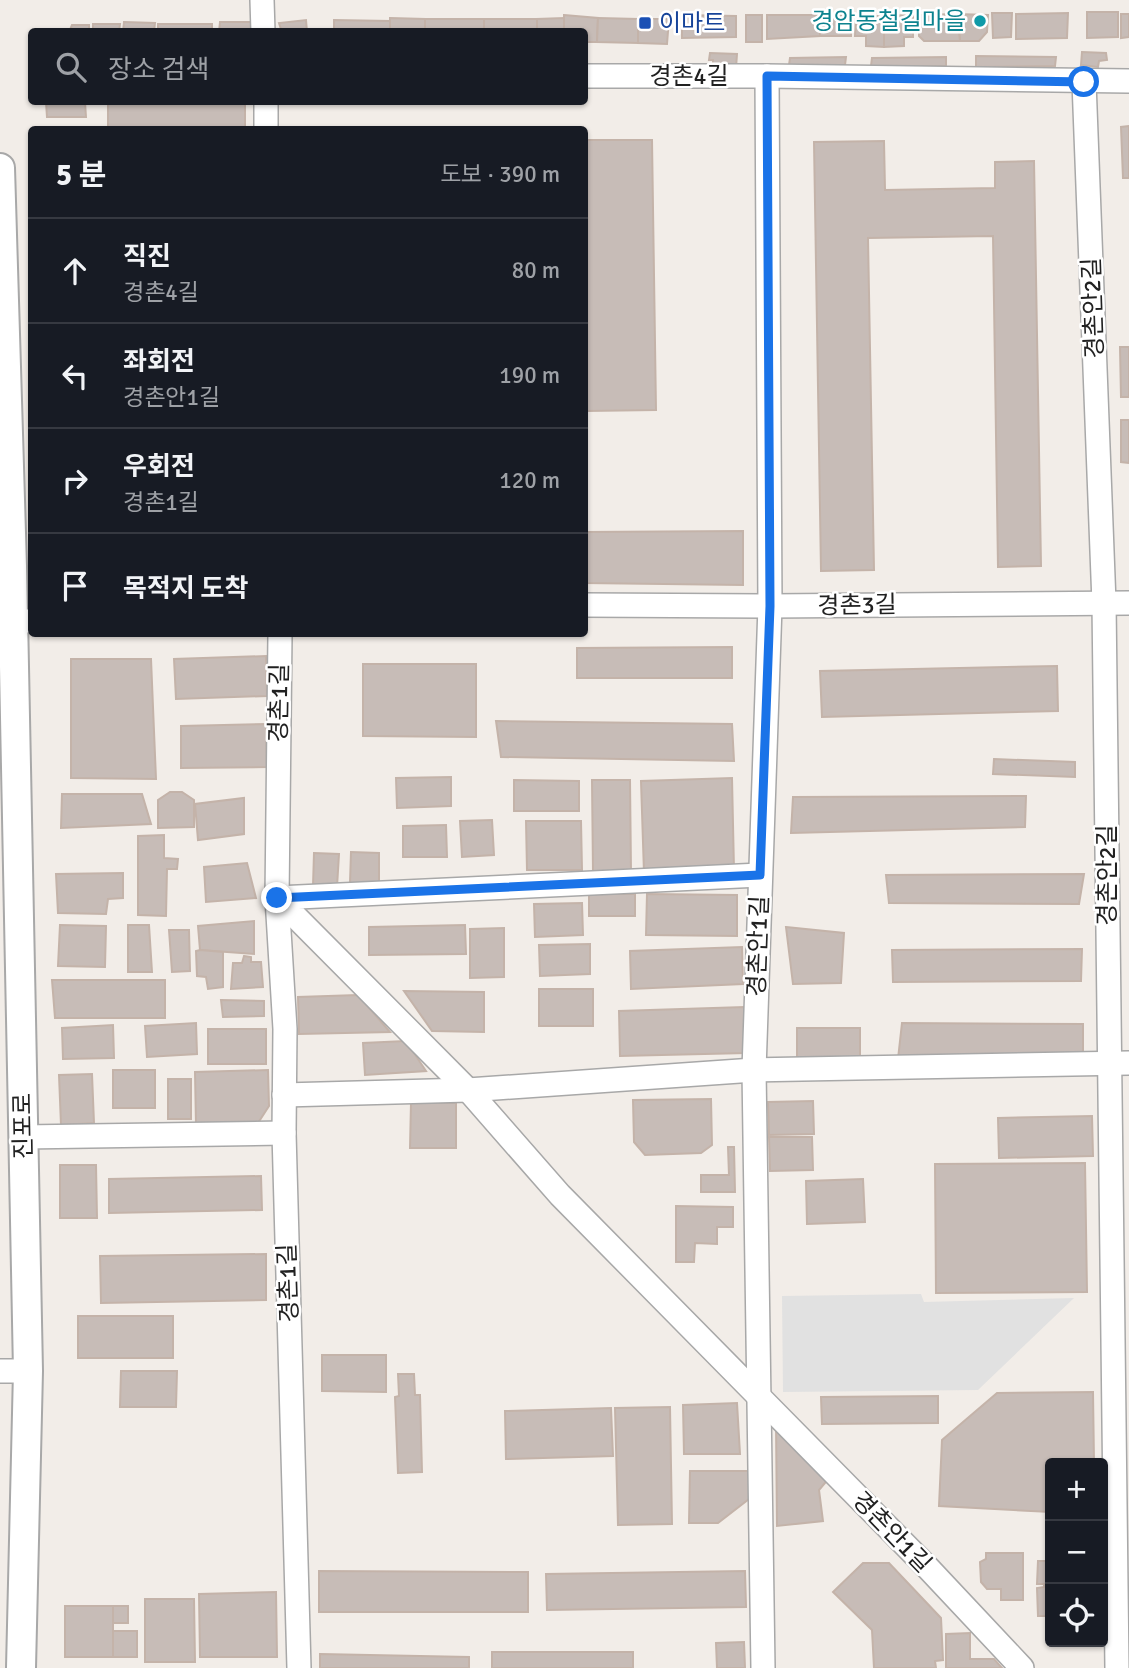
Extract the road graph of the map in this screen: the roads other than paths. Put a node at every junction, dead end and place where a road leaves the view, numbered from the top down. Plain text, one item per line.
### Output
1 (262, 0) edge
2 (263, 28) edge
3 (588, 76) edge
4 (767, 76) junction
5 (1129, 81) edge
6 (1084, 82) junction
7 (265, 105) edge
8 (266, 126) edge
9 (0, 168) edge
10 (6, 578) edge
11 (1104, 603) junction
12 (1129, 603) edge
13 (588, 605) edge
14 (770, 606) junction
15 (22, 621) edge
16 (280, 637) edge
17 (760, 875) junction
18 (277, 898) junction
19 (10, 913) edge
20 (1119, 1063) edge
21 (754, 1070) junction
22 (468, 1090) junction
23 (284, 1095) junction
24 (284, 1133) junction
25 (23, 1137) junction
26 (14, 1371) edge
27 (760, 1397) junction
28 (21, 1668) edge
29 (299, 1668) edge
30 (763, 1668) edge
31 (1022, 1668) edge
32 (1117, 1668) edge

1 - 2 street
3 - 4 street, 경촌4길
4 - 6 street, 경촌4길
4 - 14 street, 경촌안1길
5 - 6 street, 경촌4길
6 - 11 street, 경촌안2길
7 - 8 street
9 - 10 street, 진포로
10 - 15 street, 진포로
11 - 12 street, 경촌3길
11 - 14 street, 경촌3길
11 - 20 street, 경촌안2길
13 - 14 street, 경촌3길
14 - 17 street, 경촌안1길
15 - 19 street, 진포로
16 - 18 street, 경촌1길
17 - 18 street
17 - 21 street, 경촌안1길
18 - 22 street
18 - 23 street, 경촌1길
19 - 25 street, 진포로
20 - 21 street
20 - 32 street, 경촌안2길
21 - 22 street
21 - 27 street, 경촌안1길
22 - 23 street
22 - 27 street, 경촌안1길
23 - 24 street, 경촌1길
24 - 25 street
24 - 29 street, 경촌1길
25 - 26 street, 진포로
26 - 28 street, 진포로
27 - 30 street, 경촌안1길
27 - 31 street, 경촌안1길

